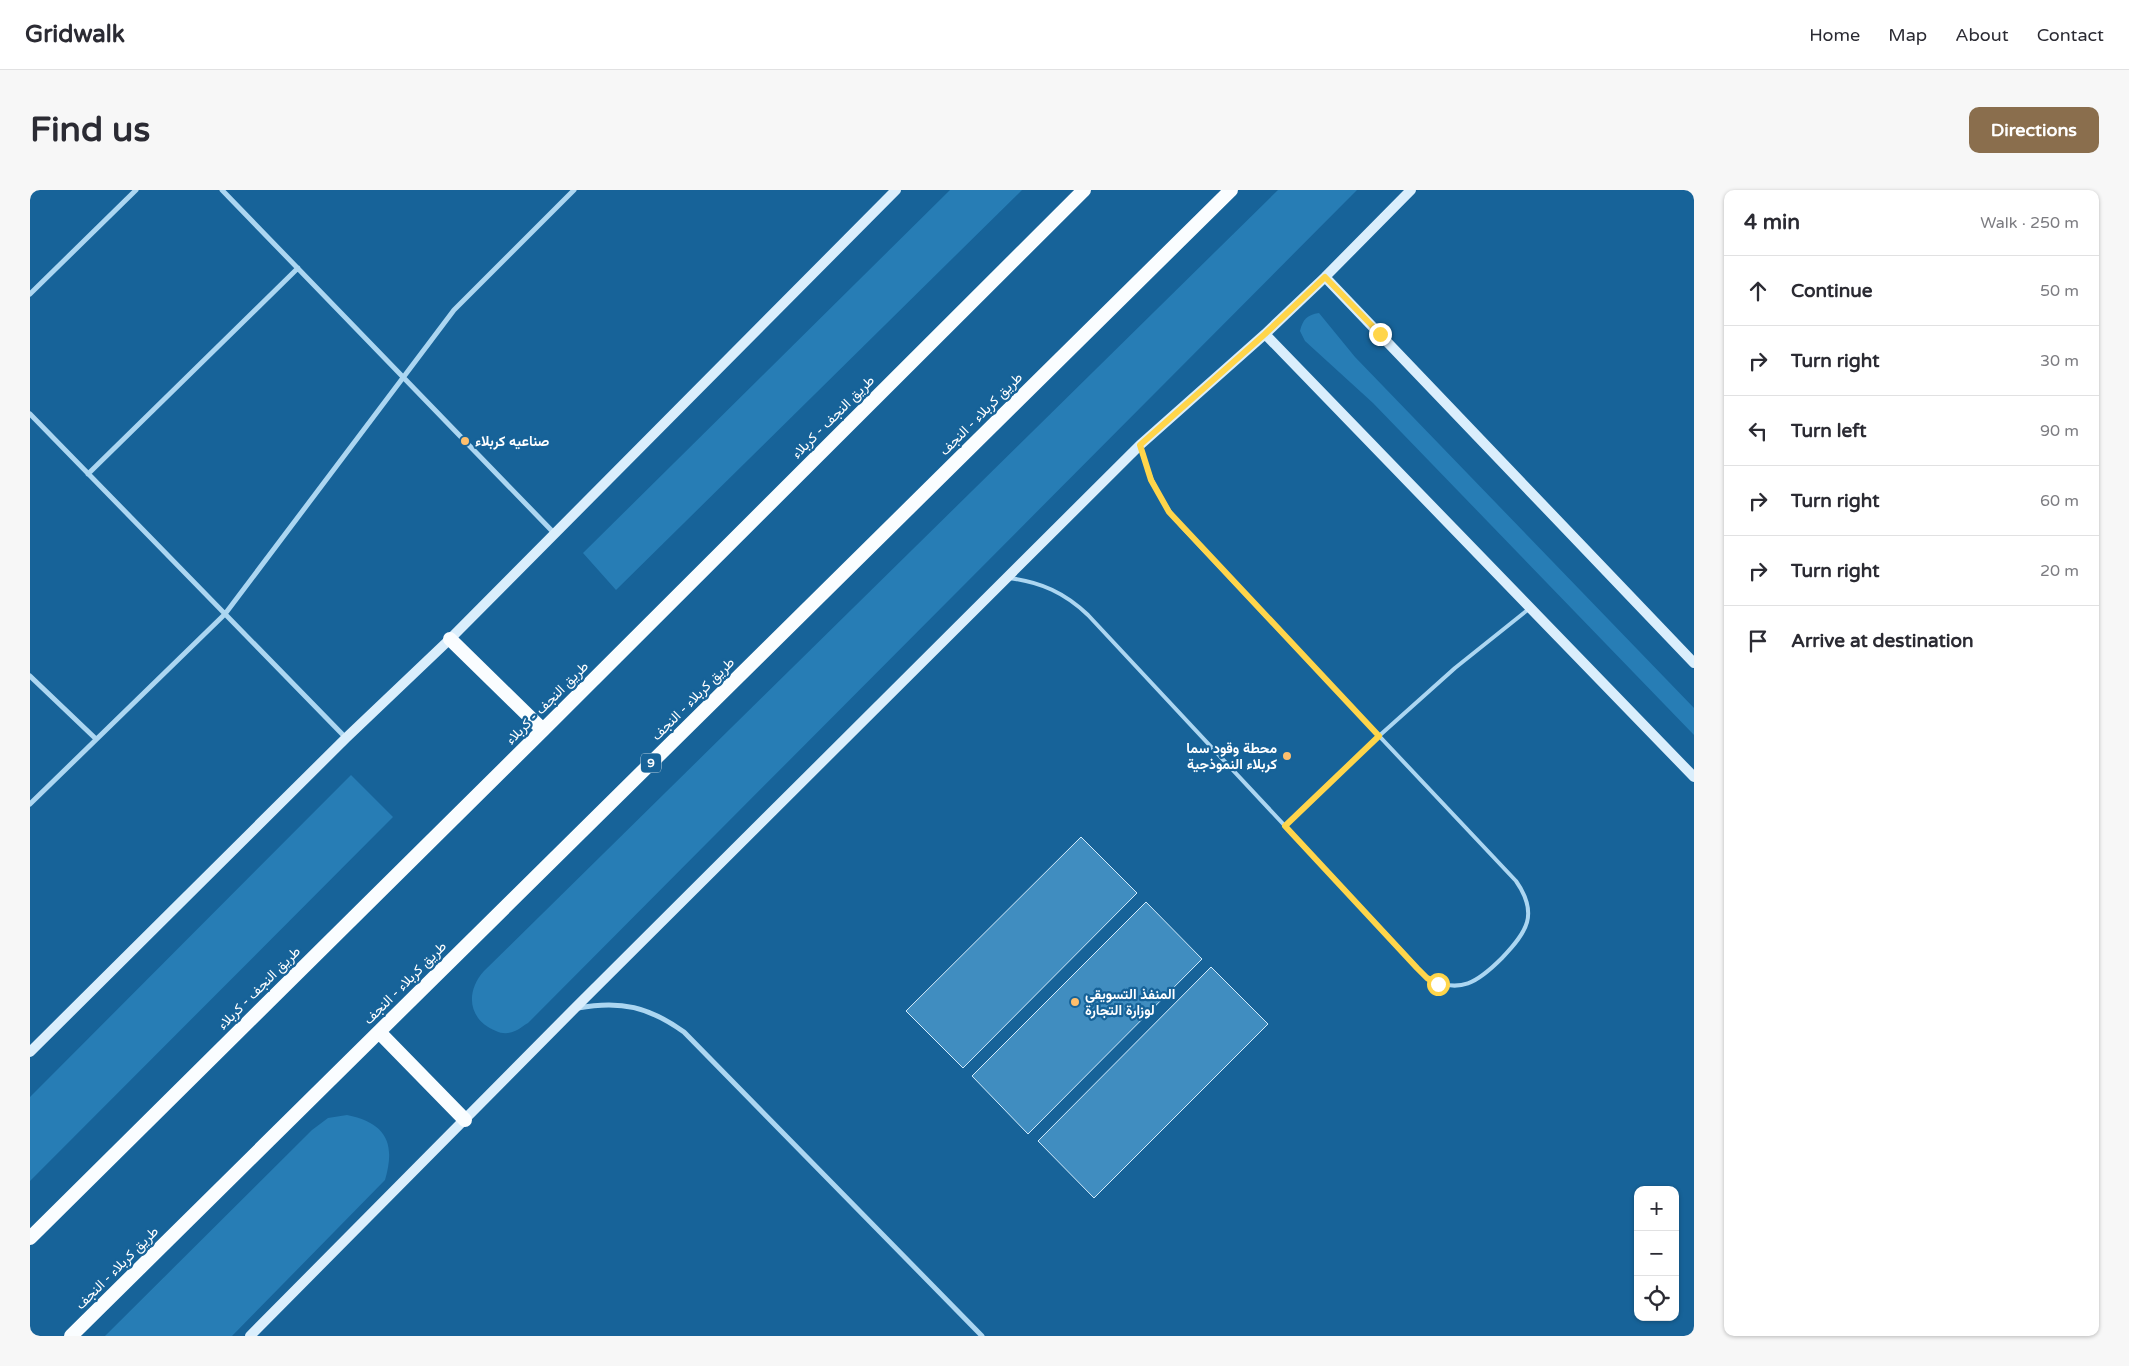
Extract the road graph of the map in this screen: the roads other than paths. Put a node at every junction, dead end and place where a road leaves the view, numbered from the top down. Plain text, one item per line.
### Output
1 (136, 190) edge
2 (222, 190) edge
3 (574, 190) edge
4 (896, 190) edge
5 (1084, 190) edge
6 (1231, 190) edge
7 (1411, 190) edge
8 (298, 268) junction
9 (1325, 277) junction
10 (30, 294) edge
11 (1265, 334) junction
12 (404, 378) junction
13 (30, 414) edge
14 (1140, 445) junction
15 (88, 474) junction
16 (554, 533) junction
17 (1007, 578) junction
18 (1530, 608) junction
19 (225, 614) junction
20 (450, 639) junction
21 (1694, 663) edge
22 (30, 676) edge
23 (543, 730) junction
24 (1379, 736) junction
25 (346, 738) junction
26 (96, 739) junction
27 (1694, 777) edge
28 (30, 804) edge
29 (1285, 826) junction
30 (575, 1008) junction
31 (379, 1032) junction
32 (30, 1052) edge
33 (465, 1120) junction
34 (30, 1238) edge
35 (71, 1336) edge
36 (250, 1336) edge
37 (982, 1336) edge

1 - 10 street
2 - 8 street
3 - 12 street
4 - 16 main road
5 - 23 highway, طريق النجف - كربلاء
6 - 31 highway, طريق كربلاء - النجف / 9
7 - 9 main road
8 - 12 street
8 - 15 street
9 - 11 main road
9 - 21 main road
11 - 14 main road
11 - 18 main road
12 - 16 street
12 - 19 street
13 - 15 street
14 - 17 main road
14 - 24 lane
15 - 19 street
16 - 20 main road
17 - 29 lane
17 - 30 main road
18 - 24 lane
18 - 27 main road
19 - 25 street
19 - 26 street
20 - 23 highway
20 - 25 main road
22 - 26 street
23 - 34 highway, طريق النجف - كربلاء
24 - 29 lane
24 - 29 lane
25 - 32 main road
26 - 28 street
30 - 33 main road
30 - 37 street
31 - 33 highway
31 - 35 highway, طريق كربلاء - النجف / 9
33 - 36 main road

